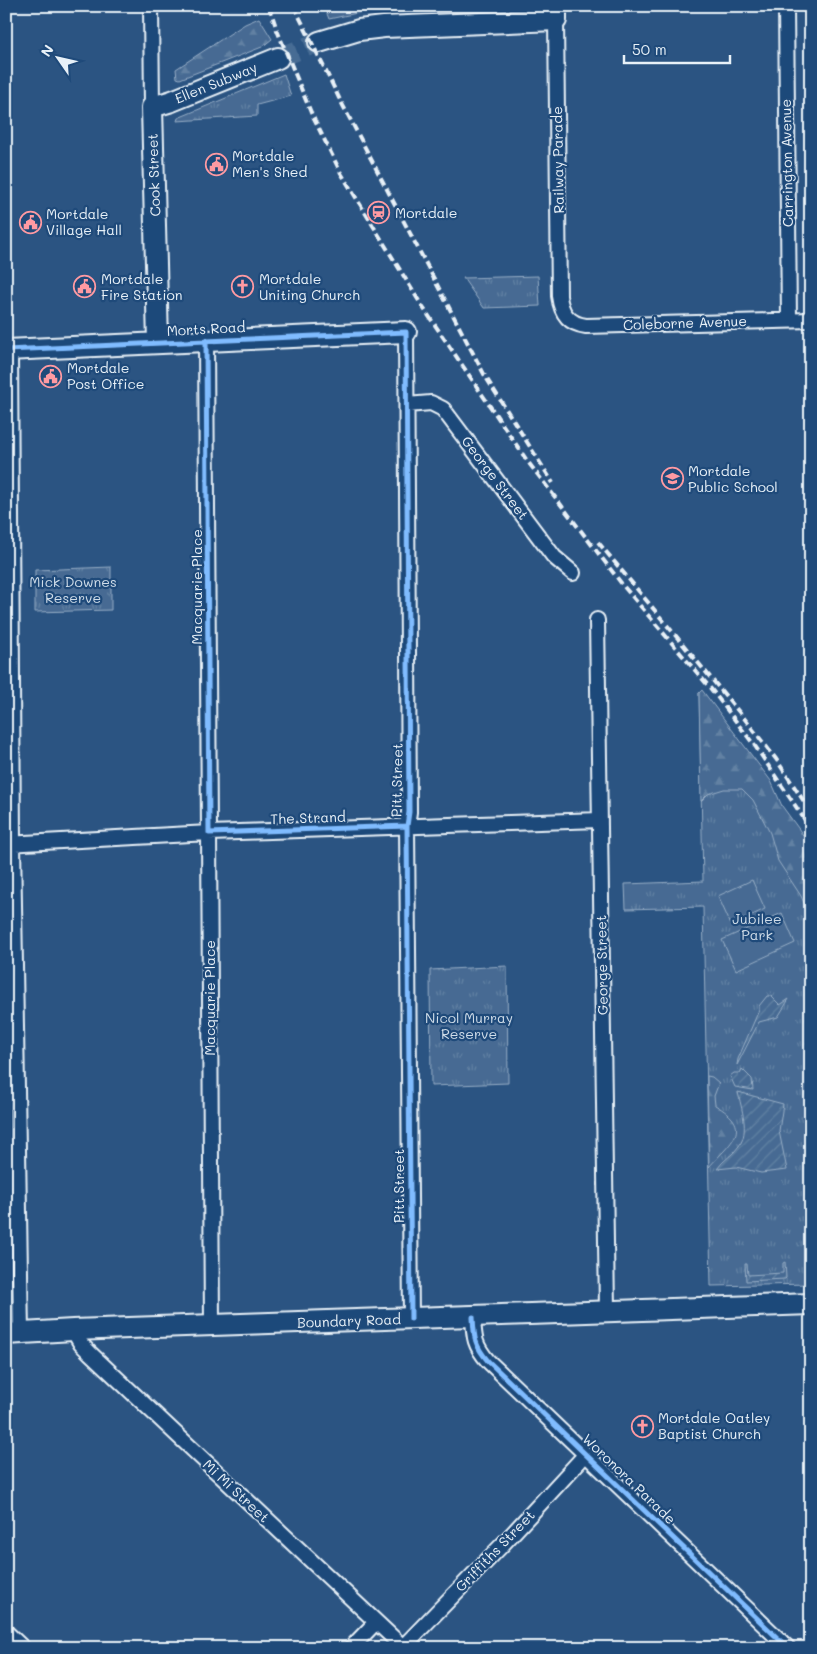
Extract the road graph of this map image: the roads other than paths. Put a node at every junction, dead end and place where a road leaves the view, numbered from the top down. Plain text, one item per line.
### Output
1 (151, 6) edge
2 (786, 6) edge
3 (556, 13) edge
4 (319, 42) tunnel mouth
5 (278, 58) tunnel mouth
6 (152, 107) junction
7 (564, 314) joint
8 (789, 320) junction
9 (811, 320) edge
10 (406, 332) joint
11 (206, 340) junction
12 (158, 343) junction
13 (8, 350) edge
14 (407, 405) junction
15 (573, 573) dead end
16 (597, 620) dead end
17 (600, 820) junction
18 (407, 826) junction
19 (209, 833) junction
20 (10, 843) edge
21 (811, 1304) edge
22 (607, 1310) junction
23 (473, 1317) junction
24 (411, 1319) junction
25 (212, 1326) junction
26 (73, 1330) junction
27 (14, 1334) edge
28 (586, 1454) junction
29 (376, 1622) junction
30 (6, 1632) edge
31 (403, 1647) edge
32 (23, 1648) edge
33 (351, 1648) edge
34 (788, 1648) edge

1 - 6 street, Cook Street
2 - 8 street, Carrington Avenue
3 - 4 street
3 - 7 street, Railway Parade
5 - 6 street, Ellen Subway
6 - 12 street, Cook Street
7 - 8 street, Coleborne Avenue
8 - 9 street, Coleborne Avenue
10 - 11 street, Morts Road
10 - 14 street, Pitt Street
11 - 12 street, Morts Road
11 - 19 street, Macquarie Place
12 - 13 street, Morts Road
13 - 20 street
14 - 15 street, George Street
14 - 18 street, Pitt Street
16 - 17 street, George Street
17 - 18 street, The Strand
17 - 22 street, George Street
18 - 19 street, The Strand
18 - 24 street, Pitt Street
19 - 20 street, The Strand
19 - 25 street, Macquarie Place
20 - 27 street
21 - 22 street, Boundary Road
22 - 23 street, Boundary Road
23 - 24 street, Boundary Road
23 - 28 street, Woronora Parade
24 - 25 street, Boundary Road
25 - 26 street, Boundary Road
26 - 27 street, Boundary Road
26 - 29 street, Mi Mi Street
28 - 31 street, Griffiths Street
28 - 34 street, Woronora Parade
29 - 31 street, Mi Mi Street
29 - 33 street
30 - 32 street

